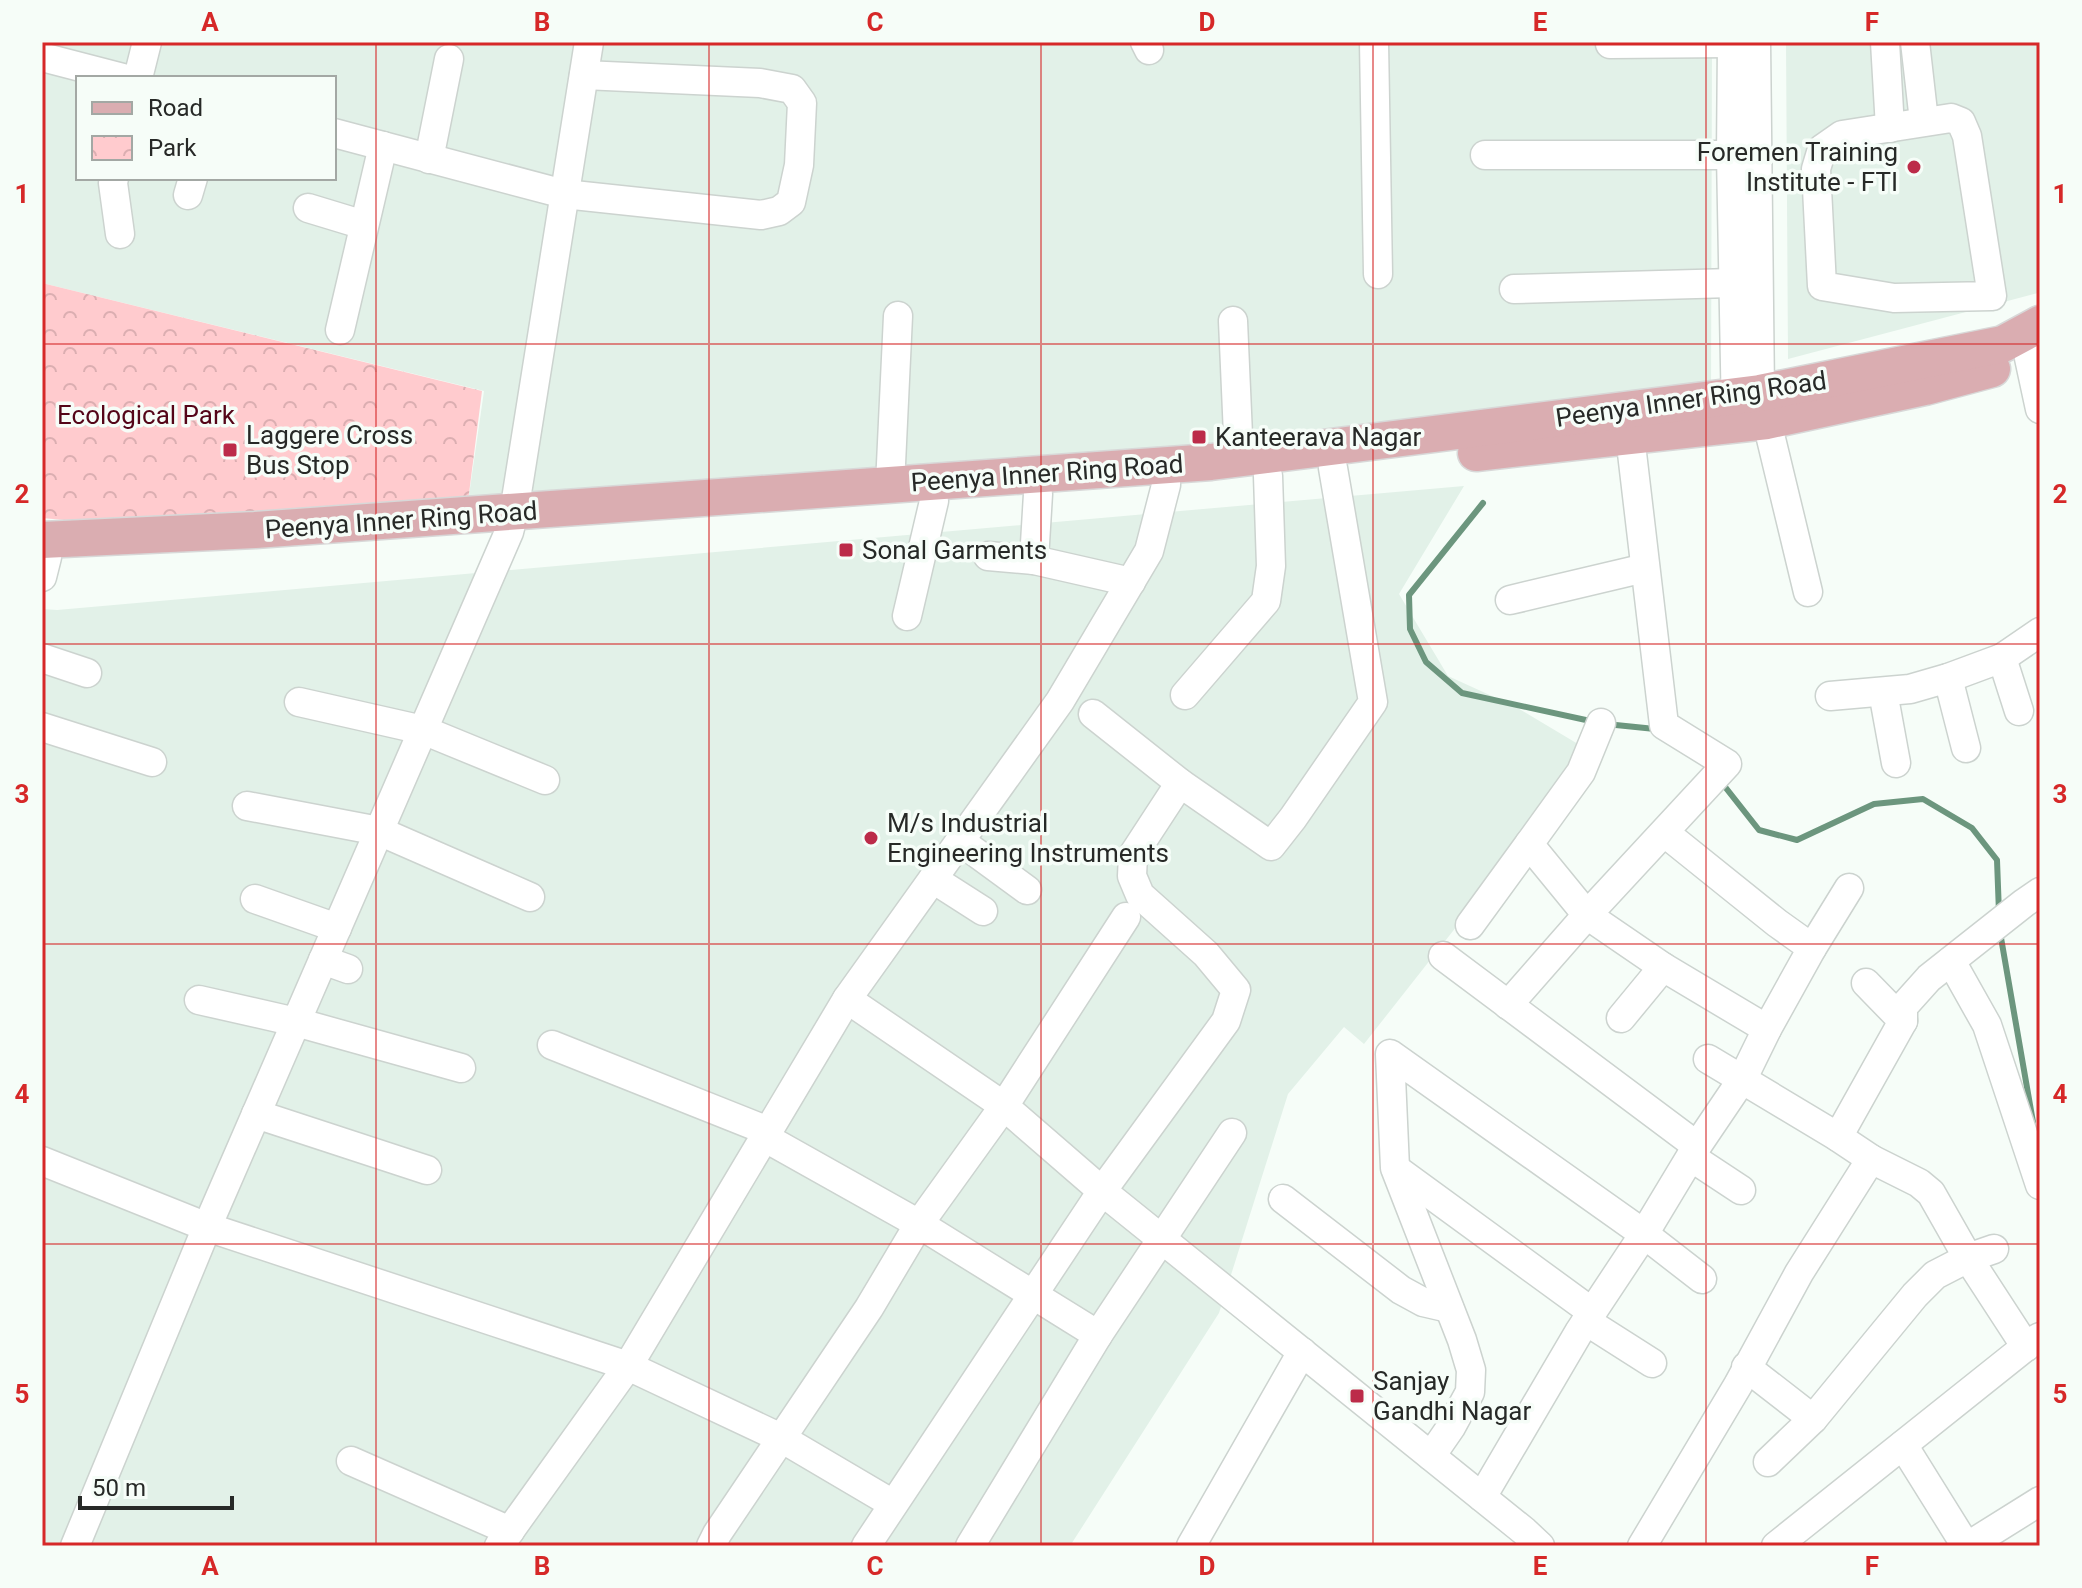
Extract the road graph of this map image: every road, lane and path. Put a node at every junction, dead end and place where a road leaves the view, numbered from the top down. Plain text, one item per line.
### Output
1 (147, 42) edge
2 (589, 42) edge
3 (1374, 42) edge
4 (1732, 42) edge
5 (1756, 42) edge
6 (1885, 42) edge
7 (1915, 42) edge
8 (1610, 44) edge
9 (42, 57) edge
10 (449, 59) dead end
11 (584, 75) junction
12 (115, 76) edge
13 (138, 76) edge
14 (1924, 121) junction
15 (1890, 128) junction
16 (336, 134) edge
17 (383, 146) junction
18 (1485, 155) dead end
19 (1731, 155) junction
20 (429, 159) junction
21 (114, 180) edge
22 (564, 194) junction
23 (308, 208) dead end
24 (364, 225) junction
25 (120, 234) dead end
26 (1378, 274) dead end
27 (1732, 283) junction
28 (1514, 289) dead end
29 (898, 316) dead end
30 (1233, 321) dead end
31 (2040, 324) edge
32 (340, 330) dead end
33 (2035, 355) edge
34 (1749, 409) junction
35 (2040, 409) edge
36 (1630, 436) junction
37 (1254, 467) junction
38 (1333, 468) junction
39 (1166, 475) junction
40 (890, 485) junction
41 (1038, 494) junction
42 (934, 501) junction
43 (511, 522) junction
44 (44, 554) edge
45 (988, 556) dead end
46 (1034, 560) junction
47 (1645, 568) junction
48 (1131, 582) junction
49 (1808, 592) dead end
50 (1510, 600) dead end
51 (907, 616) dead end
52 (2040, 632) edge
53 (42, 658) edge
54 (2002, 658) junction
55 (87, 673) dead end
56 (1948, 678) junction
57 (1883, 692) junction
58 (1185, 695) dead end
59 (1830, 696) dead end
60 (299, 702) dead end
61 (2019, 711) dead end
62 (1093, 714) dead end
63 (1601, 723) dead end
64 (42, 727) edge
65 (423, 730) junction
66 (1966, 748) dead end
67 (152, 762) dead end
68 (1896, 763) dead end
69 (545, 780) dead end
70 (1180, 783) junction
71 (247, 806) dead end
72 (379, 831) junction
73 (1665, 833) junction
74 (960, 841) junction
75 (1529, 844) junction
76 (933, 879) junction
77 (1849, 888) dead end
78 (1027, 890) dead end
79 (530, 897) dead end
80 (2032, 898) edge
81 (255, 899) dead end
82 (983, 911) dead end
83 (1587, 915) junction
84 (1126, 917) dead end
85 (1470, 925) dead end
86 (337, 928) junction
87 (1812, 948) junction
88 (1962, 952) junction
89 (1443, 956) dead end
90 (1663, 967) junction
91 (1866, 983) dead end
92 (847, 999) junction
93 (199, 1000) dead end
94 (1508, 1005) junction
95 (1621, 1018) dead end
96 (1903, 1021) junction
97 (296, 1022) junction
98 (1767, 1029) junction
99 (552, 1045) dead end
100 (1708, 1059) dead end
101 (461, 1068) dead end
102 (1743, 1078) junction
103 (1004, 1106) junction
104 (256, 1114) junction
105 (1232, 1133) dead end
106 (766, 1134) junction
107 (1838, 1137) junction
108 (1694, 1152) junction
109 (2034, 1155) edge
110 (1871, 1159) junction
111 (42, 1161) edge
112 (1395, 1168) junction
113 (427, 1170) dead end
114 (2040, 1185) edge
115 (1741, 1190) dead end
116 (1102, 1191) junction
117 (1283, 1199) dead end
118 (919, 1224) junction
119 (207, 1227) junction
120 (1644, 1234) junction
121 (1162, 1239) junction
122 (1981, 1254) junction
123 (1702, 1279) dead end
124 (1033, 1294) junction
125 (1449, 1308) junction
126 (1589, 1317) junction
127 (1098, 1335) junction
128 (2033, 1342) edge
129 (1302, 1352) junction
130 (1652, 1363) dead end
131 (628, 1366) junction
132 (1746, 1367) junction
133 (1813, 1419) junction
134 (781, 1438) junction
135 (1903, 1445) junction
136 (1431, 1456) junction
137 (351, 1461) dead end
138 (1768, 1462) dead end
139 (1482, 1497) junction
140 (2040, 1501) edge
141 (893, 1504) junction
142 (507, 1540) edge
143 (75, 1546) edge
144 (711, 1546) edge
145 (866, 1546) edge
146 (970, 1546) edge
147 (1191, 1546) edge
148 (1540, 1546) edge
149 (1642, 1546) edge
150 (1776, 1546) edge
151 (1967, 1546) edge

1 - 13 street
2 - 11 street
3 - 26 street
4 - 8 street
4 - 19 street
5 - 34 street
6 - 15 street
7 - 14 street
9 - 12 street
10 - 20 street
11 - 22 street
11 - 22 street
14 - 15 street
14 - 15 street
16 - 17 street
17 - 20 street
17 - 24 street
18 - 19 street
19 - 27 street
20 - 22 street
21 - 25 street
22 - 43 street
23 - 24 street
24 - 32 street
27 - 28 street
27 - 34 street
29 - 40 street
30 - 37 street
31 - 34 main road, Peenya Inner Ring Road
33 - 34 main road, Peenya Inner Ring Road
33 - 35 street
34 - 36 main road, Peenya Inner Ring Road
34 - 37 main road, Peenya Inner Ring Road
34 - 49 street
36 - 38 main road, Peenya Inner Ring Road
36 - 47 street
37 - 38 main road, Peenya Inner Ring Road
37 - 39 main road, Peenya Inner Ring Road
37 - 58 street
38 - 70 street
39 - 40 main road, Peenya Inner Ring Road
39 - 41 main road, Peenya Inner Ring Road
39 - 48 street
40 - 43 main road, Peenya Inner Ring Road
41 - 42 main road, Peenya Inner Ring Road
41 - 46 street
42 - 43 main road, Peenya Inner Ring Road
42 - 51 street
43 - 44 main road, Peenya Inner Ring Road
43 - 65 street
45 - 46 street
46 - 48 street
47 - 50 street
47 - 73 street
48 - 74 street
52 - 54 street
53 - 55 street
54 - 56 street
54 - 61 street
56 - 57 street
56 - 66 street
57 - 59 street
57 - 68 street
60 - 65 street
62 - 70 street
63 - 75 street
64 - 67 street
65 - 69 street
65 - 72 street
70 - 116 street
71 - 72 street
72 - 79 street
72 - 86 street
73 - 83 street
73 - 87 street
74 - 76 street
74 - 78 street
75 - 83 street
75 - 85 street
76 - 82 street
76 - 92 street
77 - 87 street
80 - 88 street
81 - 86 street
83 - 90 street
83 - 94 street
84 - 103 street
86 - 97 street
87 - 98 street
88 - 96 street
88 - 109 street
89 - 94 street
90 - 95 street
90 - 98 street
91 - 96 street
92 - 103 street
92 - 106 street
93 - 97 street
94 - 108 street
96 - 107 street
97 - 101 street
97 - 104 street
98 - 102 street
99 - 106 street
100 - 102 street
102 - 107 street
102 - 108 street
103 - 116 street
103 - 118 street
104 - 113 street
104 - 119 street
105 - 121 street
106 - 118 street
106 - 131 street
107 - 110 street
108 - 115 street
108 - 120 street
109 - 114 street
110 - 122 street
110 - 132 street
111 - 119 street
112 - 120 street
112 - 125 street
112 - 126 street
116 - 121 street
116 - 124 street
117 - 125 street
118 - 124 street
118 - 134 street
119 - 131 street
119 - 143 street
120 - 123 street
120 - 126 street
121 - 127 street
121 - 129 street
122 - 128 street
122 - 133 street
124 - 127 street
124 - 141 street
125 - 136 street
126 - 130 street
126 - 139 street
127 - 146 street
128 - 135 street
129 - 136 street
129 - 147 street
131 - 134 street
131 - 142 street
132 - 133 street
132 - 149 street
133 - 138 street
134 - 141 street
134 - 144 street
135 - 150 street
135 - 151 street
136 - 139 street
137 - 142 street
139 - 148 street
140 - 151 street
141 - 145 street

